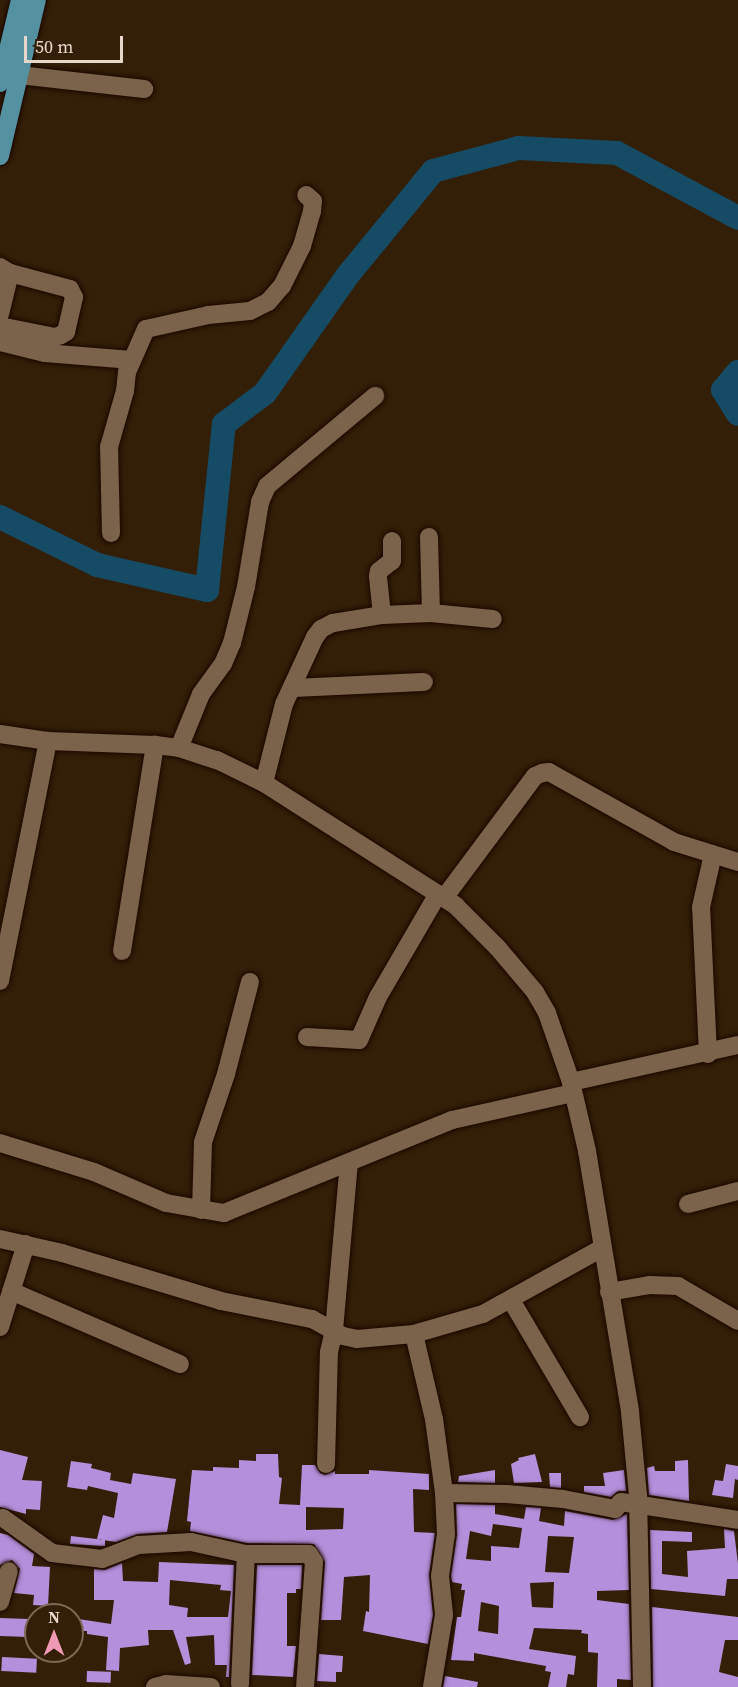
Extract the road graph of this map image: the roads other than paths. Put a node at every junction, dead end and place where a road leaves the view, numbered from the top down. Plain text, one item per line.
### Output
1 (20, 0) edge
2 (37, 0) edge
3 (19, 75) junction
4 (0, 83) edge
5 (144, 89) dead end
6 (0, 156) edge
7 (306, 195) dead end
8 (5, 270) edge
9 (0, 314) edge
10 (0, 326) edge
11 (0, 342) edge
12 (132, 360) junction
13 (375, 396) dead end
14 (111, 534) dead end
15 (429, 537) dead end
16 (392, 540) dead end
17 (431, 614) junction
18 (382, 615) junction
19 (493, 619) dead end
20 (424, 682) dead end
21 (292, 688) junction
22 (0, 734) edge
23 (48, 741) junction
24 (155, 745) junction
25 (179, 748) junction
26 (264, 783) junction
27 (713, 854) junction
28 (738, 862) edge
29 (441, 896) junction
30 (122, 951) dead end
31 (0, 981) edge
32 (250, 982) dead end
33 (308, 1037) dead end
34 (738, 1045) edge
35 (708, 1054) junction
36 (572, 1088) junction
37 (0, 1143) edge
38 (349, 1163) junction
39 (738, 1191) edge
40 (688, 1204) dead end
41 (201, 1210) junction
42 (0, 1239) edge
43 (26, 1244) junction
44 (602, 1248) junction
45 (11, 1291) junction
46 (609, 1292) junction
47 (511, 1300) junction
48 (738, 1321) edge
49 (0, 1328) edge
50 (334, 1330) junction
51 (414, 1334) junction
52 (180, 1364) dead end
53 (580, 1416) dead end
54 (326, 1464) dead end
55 (444, 1493) junction
56 (636, 1504) junction
57 (3, 1518) dead end
58 (738, 1520) edge
59 (246, 1554) junction
60 (9, 1571) dead end
61 (0, 1602) edge
62 (245, 1686) edge
63 (156, 1687) edge
64 (213, 1687) edge
65 (305, 1687) edge
66 (432, 1687) edge
67 (642, 1687) edge

1 - 4 main road
2 - 3 main road
3 - 5 street
3 - 6 main road
7 - 12 street
8 - 9 street
8 - 10 street
11 - 12 street
12 - 14 street
13 - 25 street
15 - 17 street
16 - 18 street
17 - 18 street
17 - 19 street
18 - 21 street
20 - 21 street
21 - 26 street
22 - 23 street
23 - 24 street
23 - 31 street
24 - 25 street
24 - 30 street
25 - 26 street
26 - 29 street
27 - 28 street
27 - 29 street
27 - 35 street
29 - 33 street
29 - 36 street
32 - 41 street
34 - 35 street
35 - 36 street
36 - 38 street
36 - 44 street
37 - 41 street
38 - 41 street
38 - 50 street
39 - 40 street
42 - 43 street
43 - 45 street
43 - 50 street
44 - 46 street
44 - 47 street
45 - 49 street
45 - 52 street
46 - 48 street
46 - 56 street
47 - 51 street
47 - 53 street
50 - 51 street
50 - 54 street
51 - 55 street
55 - 56 street
55 - 66 street
56 - 58 street
56 - 67 street
57 - 59 street
59 - 62 street
59 - 65 street
60 - 61 street
62 - 64 street
63 - 64 street

